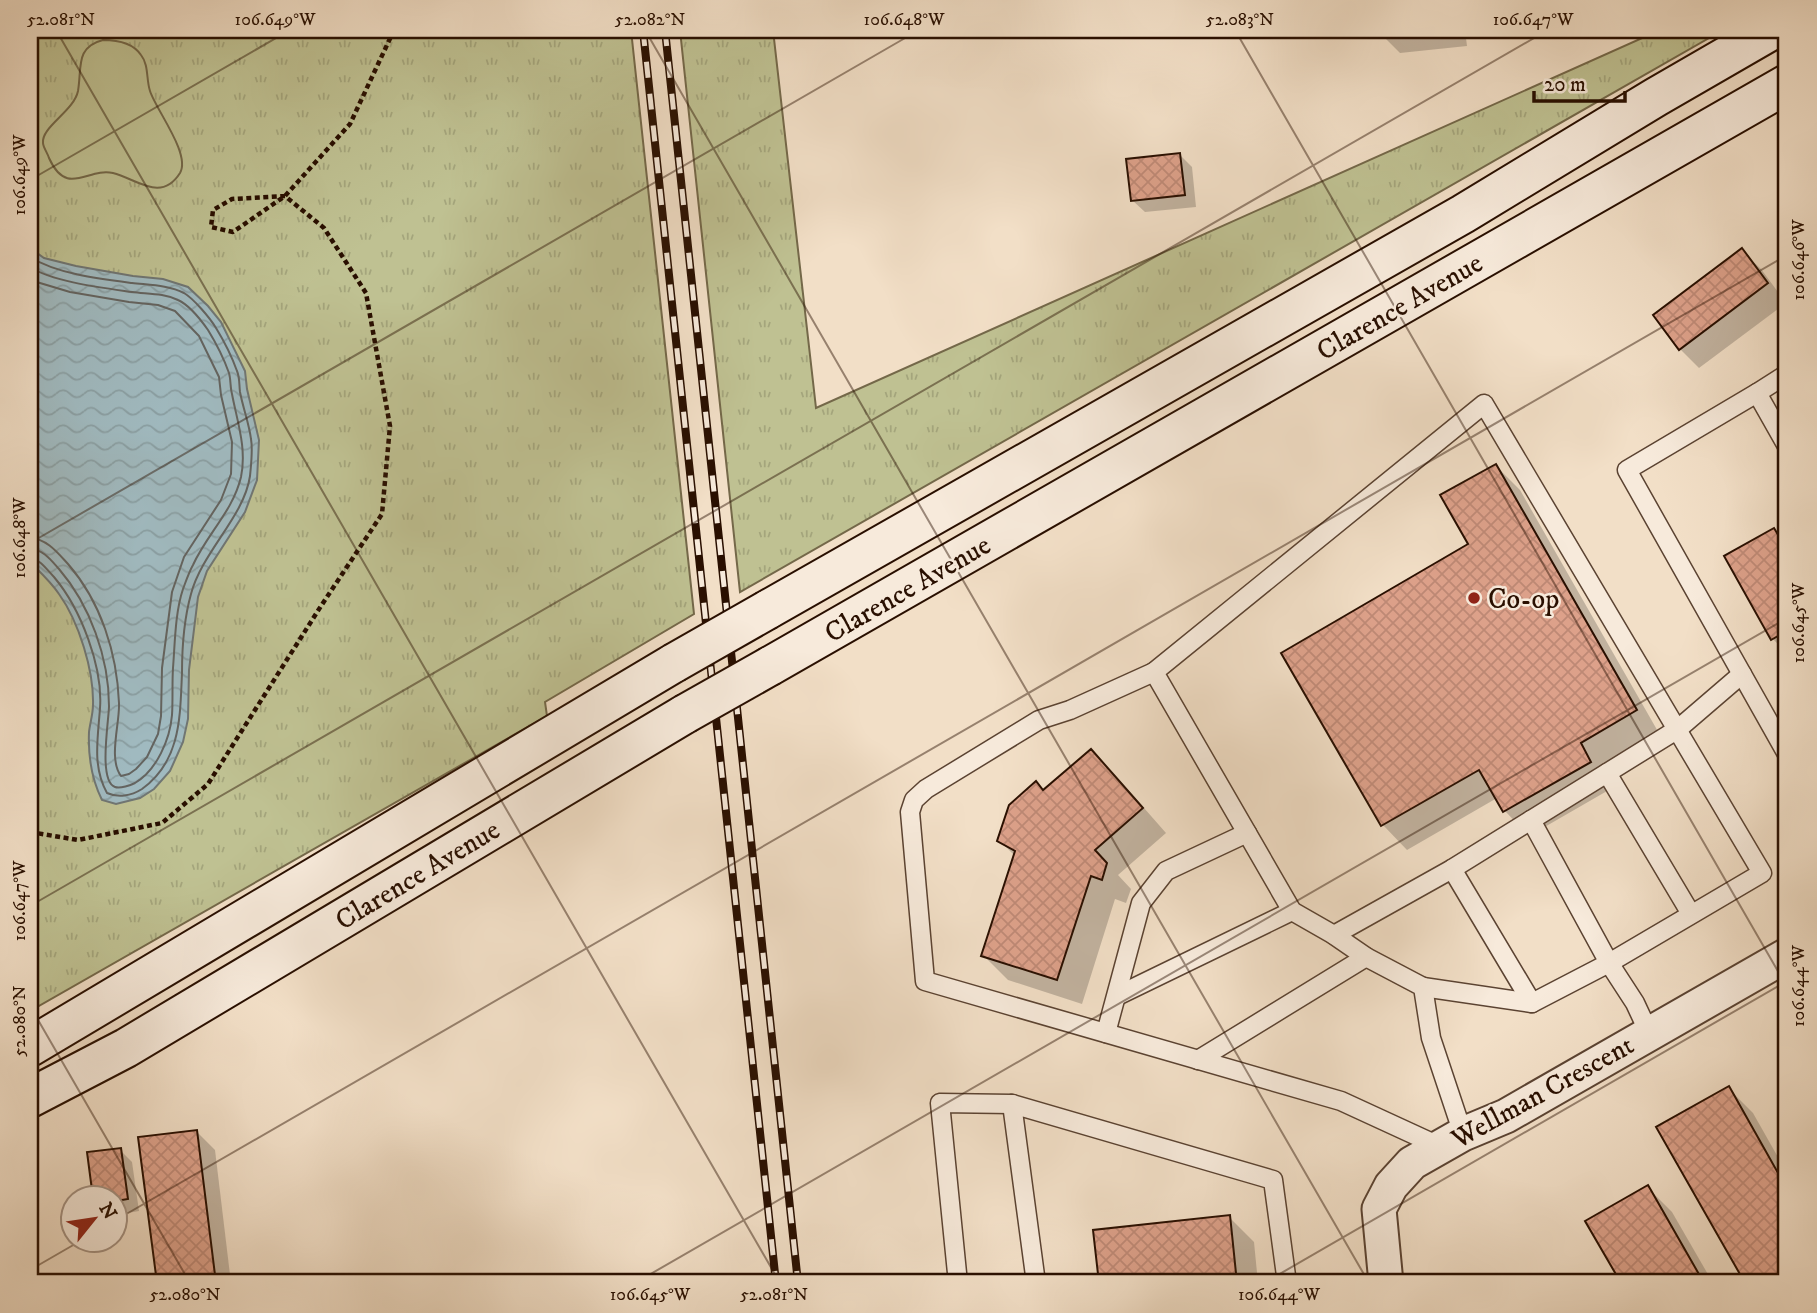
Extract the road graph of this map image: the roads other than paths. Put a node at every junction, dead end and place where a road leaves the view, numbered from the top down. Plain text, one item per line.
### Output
1 (1772, 30) edge
2 (1787, 83) edge
3 (1787, 374) edge
4 (1756, 393) junction
5 (1787, 446) edge
6 (1154, 671) junction
7 (1742, 674) junction
8 (1678, 729) junction
9 (1787, 754) edge
10 (1607, 773) junction
11 (1531, 820) junction
12 (1247, 832) junction
13 (1452, 869) junction
14 (1292, 911) junction
15 (1691, 914) junction
16 (1335, 936) junction
17 (1787, 955) edge
18 (1366, 957) junction
19 (1609, 963) junction
20 (1423, 987) junction
21 (1117, 996) junction
22 (1532, 1003) junction
23 (1106, 1033) junction
24 (1649, 1033) junction
25 (30, 1047) edge
26 (1198, 1060) junction
27 (30, 1098) edge
28 (1012, 1104) junction
29 (1452, 1140) junction
30 (958, 1283) edge
31 (1037, 1283) edge
32 (1287, 1283) edge
33 (1386, 1283) edge

1 - 25 main road, Clarence Avenue, bridge
2 - 27 main road, Clarence Avenue, bridge
3 - 4 lane
4 - 5 lane
4 - 7 lane
6 - 8 lane
6 - 12 lane
6 - 23 lane
7 - 8 lane
7 - 9 lane
8 - 10 lane
8 - 15 lane
10 - 11 lane
10 - 15 lane
11 - 13 lane
11 - 19 lane
12 - 14 lane
12 - 21 lane
13 - 16 lane
13 - 22 lane
14 - 16 lane
14 - 21 lane
15 - 19 lane
16 - 18 lane
17 - 24 street, Wellman Crescent
18 - 20 lane
18 - 26 lane
19 - 22 lane
19 - 24 lane
20 - 22 lane
20 - 29 lane
21 - 23 lane
23 - 26 lane
24 - 29 street, Wellman Crescent
26 - 29 lane
28 - 30 lane
28 - 31 lane
28 - 32 lane
29 - 33 street, Wellman Crescent

